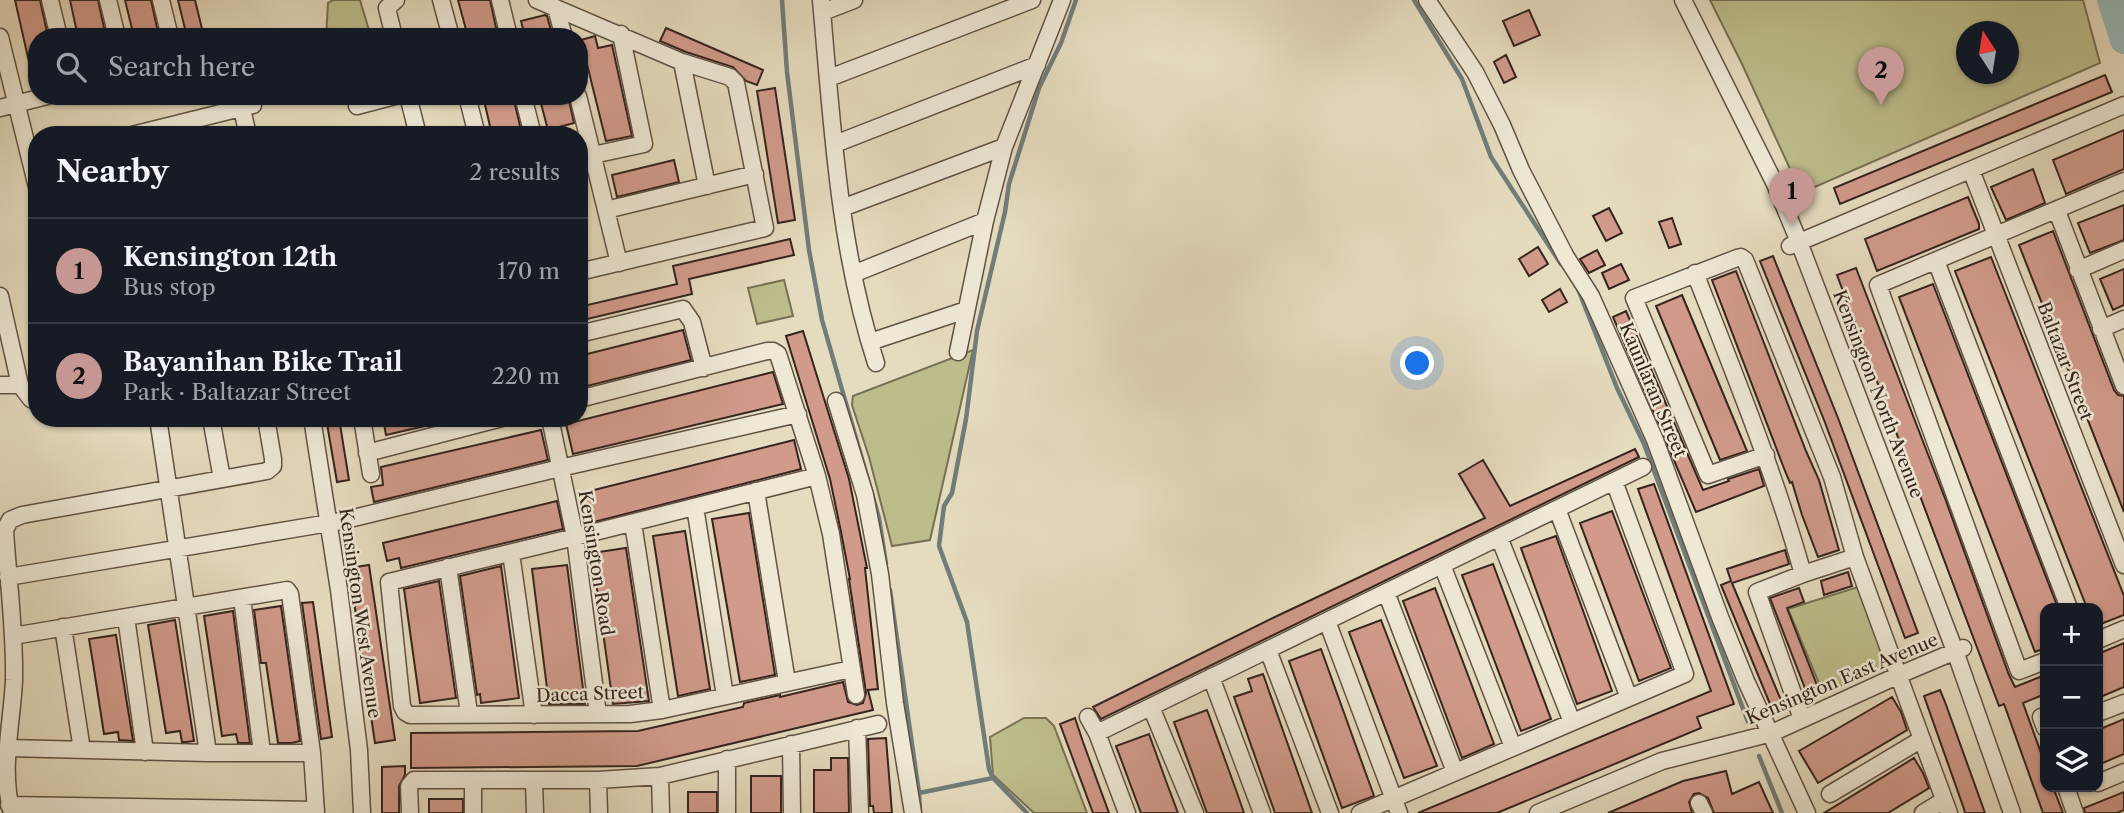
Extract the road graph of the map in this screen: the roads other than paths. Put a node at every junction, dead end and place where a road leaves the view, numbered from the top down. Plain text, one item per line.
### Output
1 (50, 0) edge
2 (108, 0) edge
3 (161, 0) edge
4 (396, 0) edge
5 (441, 0) edge
6 (500, 0) edge
7 (537, 0) edge
8 (854, 0) edge
9 (1032, 0) edge
10 (1062, 0) edge
11 (1427, 0) edge
12 (1684, 0) edge
13 (822, 6) edge
14 (556, 8) junction
15 (57, 28) edge
16 (115, 28) edge
17 (168, 28) edge
18 (392, 28) edge
19 (449, 28) edge
20 (507, 28) edge
21 (562, 28) edge
22 (621, 34) junction
23 (0, 37) edge
24 (682, 62) junction
25 (1037, 65) junction
26 (829, 78) junction
27 (28, 101) edge
28 (237, 105) edge
29 (244, 105) edge
30 (361, 105) edge
31 (410, 105) edge
32 (469, 105) edge
33 (525, 105) edge
34 (580, 105) edge
35 (2124, 105) edge
36 (8, 106) edge
37 (357, 106) dead end
38 (164, 126) edge
39 (247, 126) edge
40 (416, 126) edge
41 (475, 126) edge
42 (531, 126) edge
43 (586, 126) edge
44 (588, 135) edge
45 (835, 144) junction
46 (1004, 147) junction
47 (28, 148) edge
48 (593, 155) junction
49 (1971, 170) junction
50 (755, 174) junction
51 (2124, 181) edge
52 (707, 186) junction
53 (842, 208) junction
54 (606, 210) junction
55 (2057, 211) junction
56 (985, 221) junction
57 (1996, 236) junction
58 (1795, 244) junction
59 (2124, 250) edge
60 (1936, 261) junction
61 (619, 263) junction
62 (588, 270) edge
63 (2078, 270) junction
64 (1695, 273) junction
65 (853, 274) junction
66 (0, 296) edge
67 (966, 310) junction
68 (2124, 319) edge
69 (2101, 329) junction
70 (588, 332) edge
71 (870, 342) junction
72 (958, 352) dead end
73 (876, 363) dead end
74 (704, 368) junction
75 (0, 385) edge
76 (20, 385) junction
77 (2124, 386) edge
78 (28, 395) edge
79 (588, 397) edge
80 (836, 401) dead end
81 (798, 414) junction
82 (159, 427) edge
83 (213, 427) edge
84 (268, 427) edge
85 (313, 427) edge
86 (363, 427) edge
87 (467, 427) edge
88 (552, 427) edge
89 (367, 453) junction
90 (1766, 455) junction
91 (1643, 467) dead end
92 (561, 468) junction
93 (371, 474) dead end
94 (817, 476) junction
95 (222, 480) junction
96 (1614, 481) junction
97 (168, 489) junction
98 (756, 491) junction
99 (695, 507) junction
100 (1557, 509) junction
101 (329, 523) junction
102 (633, 523) junction
103 (575, 537) junction
104 (1499, 537) junction
105 (178, 548) junction
106 (511, 553) junction
107 (1855, 557) junction
108 (1442, 565) junction
109 (2124, 565) edge
110 (448, 567) junction
111 (1803, 574) junction
112 (8, 577) junction
113 (1386, 592) junction
114 (242, 597) junction
115 (2067, 603) edge
116 (187, 607) junction
117 (126, 617) junction
118 (1327, 621) junction
119 (64, 627) junction
120 (2124, 629) edge
121 (13, 636) junction
122 (2103, 638) edge
123 (1268, 650) junction
124 (1959, 650) junction
125 (2040, 663) edge
126 (850, 669) junction
127 (1899, 675) junction
128 (1211, 677) junction
129 (787, 682) junction
130 (856, 695) dead end
131 (725, 696) junction
132 (1629, 698) junction
133 (2124, 703) edge
134 (1151, 706) junction
135 (662, 710) junction
136 (2103, 711) edge
137 (469, 713) junction
138 (598, 714) junction
139 (534, 715) junction
140 (1088, 718) dead end
141 (1802, 719) junction
142 (1572, 722) junction
143 (878, 724) dead end
144 (857, 728) junction
145 (1097, 733) junction
146 (1760, 737) junction
147 (1922, 739) junction
148 (791, 744) junction
149 (1513, 747) junction
150 (8, 748) junction
151 (82, 750) junction
152 (145, 752) junction
153 (262, 752) junction
154 (208, 753) junction
155 (312, 753) junction
156 (727, 759) junction
157 (1455, 772) junction
158 (2124, 772) edge
159 (660, 776) junction
160 (534, 780) junction
161 (598, 780) junction
162 (473, 781) junction
163 (2103, 781) edge
164 (2068, 792) edge
165 (1830, 794) dead end
166 (1396, 806) edge
167 (1946, 807) edge
168 (10, 809) edge
169 (316, 811) edge
170 (362, 813) edge
171 (410, 813) edge
172 (473, 813) edge
173 (535, 813) edge
174 (599, 813) edge
175 (662, 813) edge
176 (727, 813) edge
177 (792, 813) edge
178 (860, 813) edge
179 (913, 813) edge
180 (1127, 813) edge
181 (1195, 813) edge
182 (1262, 813) edge
183 (1330, 813) edge
184 (1360, 813) edge
185 (1538, 813) edge
186 (1807, 813) edge
187 (1923, 813) edge
188 (2012, 813) edge
189 (2076, 813) edge

1 - 15 street
2 - 16 street
3 - 17 street
4 - 18 street
5 - 19 street
6 - 20 street
7 - 14 street
8 - 13 street
9 - 26 street
10 - 25 street
11 - 146 street, Kaunlaran Street
12 - 58 street, Kensington North Avenue
13 - 26 street
14 - 21 street
14 - 22 street
22 - 24 street
22 - 48 street
23 - 36 street
24 - 50 street
24 - 52 street
25 - 45 street
25 - 46 street
26 - 45 street
27 - 36 street
28 - 38 street
29 - 39 street
30 - 37 street
31 - 40 street
32 - 41 street
33 - 42 street
34 - 43 street
35 - 49 street
36 - 47 street
44 - 48 street
45 - 53 street
46 - 53 street
46 - 56 street
48 - 54 street
49 - 57 street, Baltazar Street
49 - 58 street
50 - 52 street
50 - 61 street
51 - 55 street
52 - 54 street
53 - 65 street
54 - 61 street
55 - 57 street
55 - 63 street
56 - 65 street
56 - 67 street
57 - 60 street
57 - 109 street, Baltazar Street
58 - 124 street, Kensington North Avenue
59 - 63 street
60 - 115 street
60 - 125 street
61 - 62 street
63 - 69 street
64 - 90 street
64 - 90 street
64 - 107 street
65 - 71 street
66 - 76 street
67 - 71 street
67 - 72 street
68 - 69 street
69 - 77 street
70 - 74 street
71 - 73 street
74 - 79 street
74 - 81 street
75 - 76 street
76 - 78 street
80 - 179 street
81 - 92 street
81 - 94 street
82 - 97 street
83 - 95 street
84 - 95 street
85 - 101 street, Kensington West Avenue
86 - 89 street
87 - 89 street
88 - 92 street, Kensington Road
89 - 93 street
90 - 111 street
91 - 96 street
92 - 101 street
92 - 103 street, Kensington Road
94 - 98 street
94 - 126 street
95 - 97 street
96 - 100 street
96 - 132 street
97 - 105 street
97 - 112 street
98 - 99 street
98 - 129 street
99 - 102 street
99 - 131 street
100 - 104 street
100 - 132 street
101 - 105 street
101 - 170 street, Kensington West Avenue
102 - 103 street
102 - 135 street
103 - 106 street
103 - 138 street, Kensington Road
104 - 108 street
104 - 142 street
105 - 112 street
105 - 116 street
106 - 110 street
106 - 139 street
107 - 111 street
107 - 127 street
108 - 113 street
108 - 149 street
110 - 137 street
110 - 137 street, Dacca Street
111 - 141 street
112 - 121 street
113 - 118 street
113 - 157 street
114 - 116 street
114 - 153 street
114 - 155 street
116 - 117 street
116 - 154 street
117 - 119 street
117 - 152 street
118 - 123 street
118 - 166 street
119 - 121 street
119 - 151 street
120 - 122 street
121 - 150 street
123 - 128 street
123 - 183 street
124 - 127 street, Kensington East Avenue
124 - 188 street, Kensington North Avenue
126 - 129 street, Dacca Street
126 - 130 street
127 - 141 street, Kensington East Avenue
127 - 147 street
128 - 134 street
128 - 182 street
129 - 131 street, Dacca Street
131 - 135 street, Dacca Street
132 - 142 street
133 - 136 street
134 - 145 street
134 - 181 street
135 - 138 street, Dacca Street
137 - 139 street, Dacca Street
138 - 139 street, Dacca Street
140 - 145 street
141 - 146 street, Kensington East Avenue
142 - 149 street
143 - 144 street
144 - 148 street
144 - 178 street
145 - 180 street
146 - 185 street, Kensington East Avenue
146 - 186 street, Kaunlaran Street
147 - 165 street
147 - 167 street
148 - 156 street
148 - 177 street
149 - 157 street
150 - 151 street
150 - 168 street
151 - 152 street
152 - 154 street
153 - 154 street
153 - 155 street
155 - 169 street
156 - 159 street
156 - 176 street
157 - 166 street
158 - 163 street
159 - 161 street
159 - 175 street
160 - 161 street
160 - 162 street
160 - 173 street
161 - 174 street
162 - 171 street
162 - 172 street
164 - 189 street
166 - 184 street
167 - 187 street
168 - 169 street

